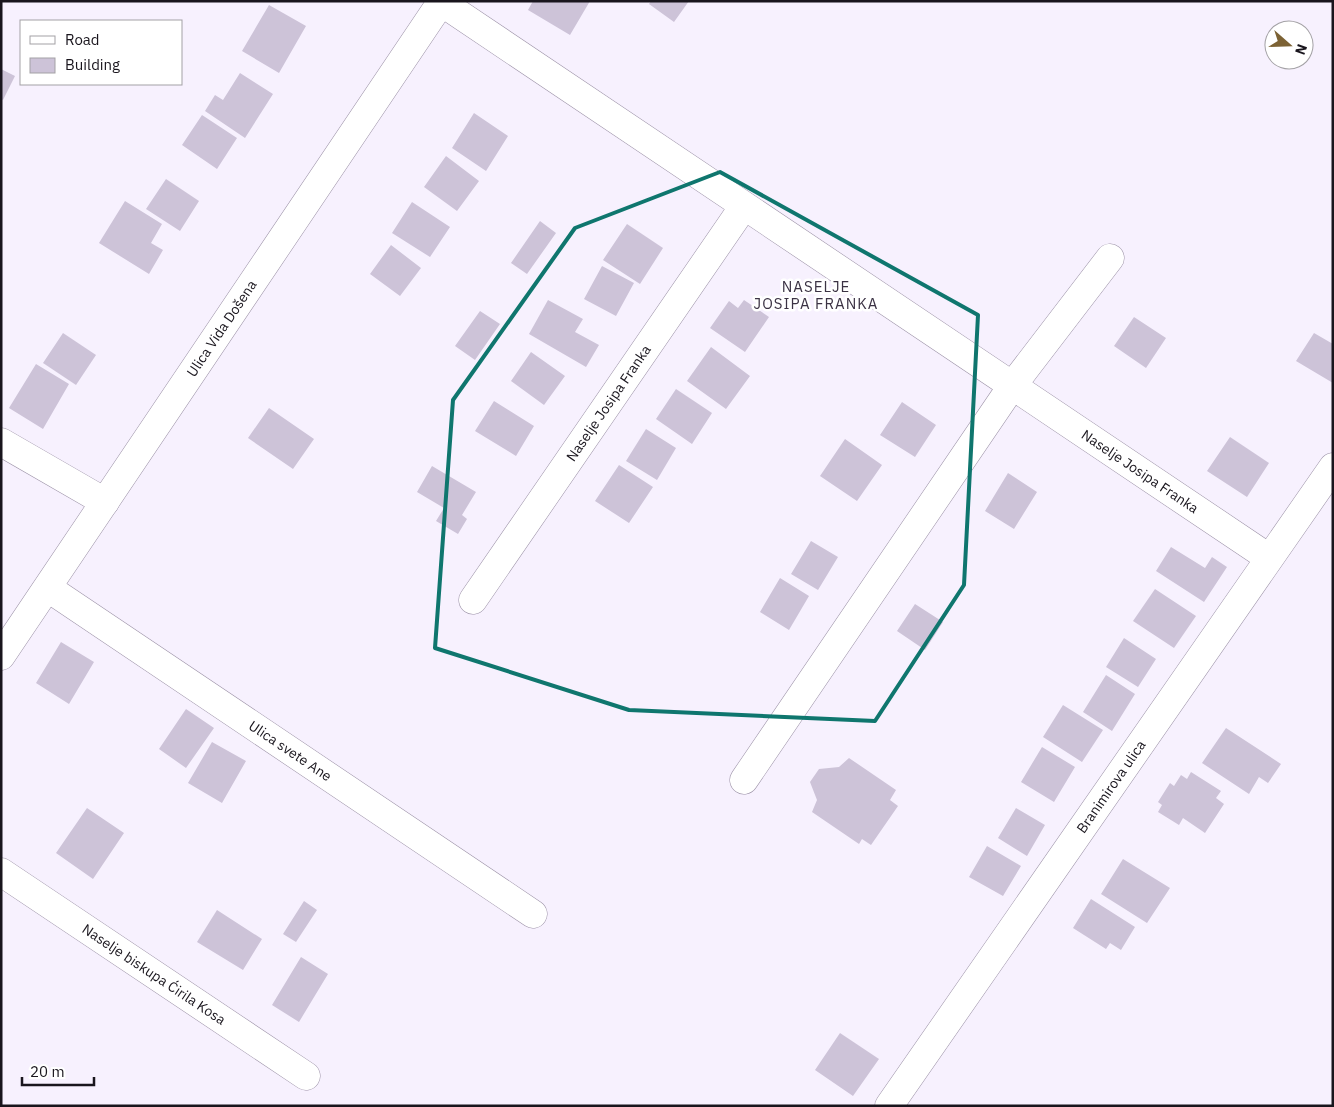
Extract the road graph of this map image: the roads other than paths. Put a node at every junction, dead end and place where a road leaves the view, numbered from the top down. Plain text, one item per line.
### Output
1 (441, 2) edge
2 (744, 206) junction
3 (1110, 258) dead end
4 (1012, 386) junction
5 (1, 442) edge
6 (1333, 466) edge
7 (105, 502) junction
8 (1269, 558) junction
9 (48, 588) junction
10 (473, 600) dead end
11 (1, 656) edge
12 (744, 780) dead end
13 (1, 872) edge
14 (533, 914) dead end
15 (306, 1076) dead end
16 (889, 1106) edge

1 - 2 street, Naselje Josipa Franka
1 - 7 street, Ulica Vida Došena
2 - 4 street, Naselje Josipa Franka
2 - 10 street, Naselje Josipa Franka
3 - 4 street
4 - 8 street, Naselje Josipa Franka
4 - 12 street
5 - 7 street
6 - 8 street, Branimirova ulica
7 - 9 street, Ulica Vida Došena
8 - 16 street, Branimirova ulica
9 - 11 street, Ulica Vida Došena
9 - 14 street, Ulica svete Ane
13 - 15 street, Naselje biskupa Ćirila Kosa

